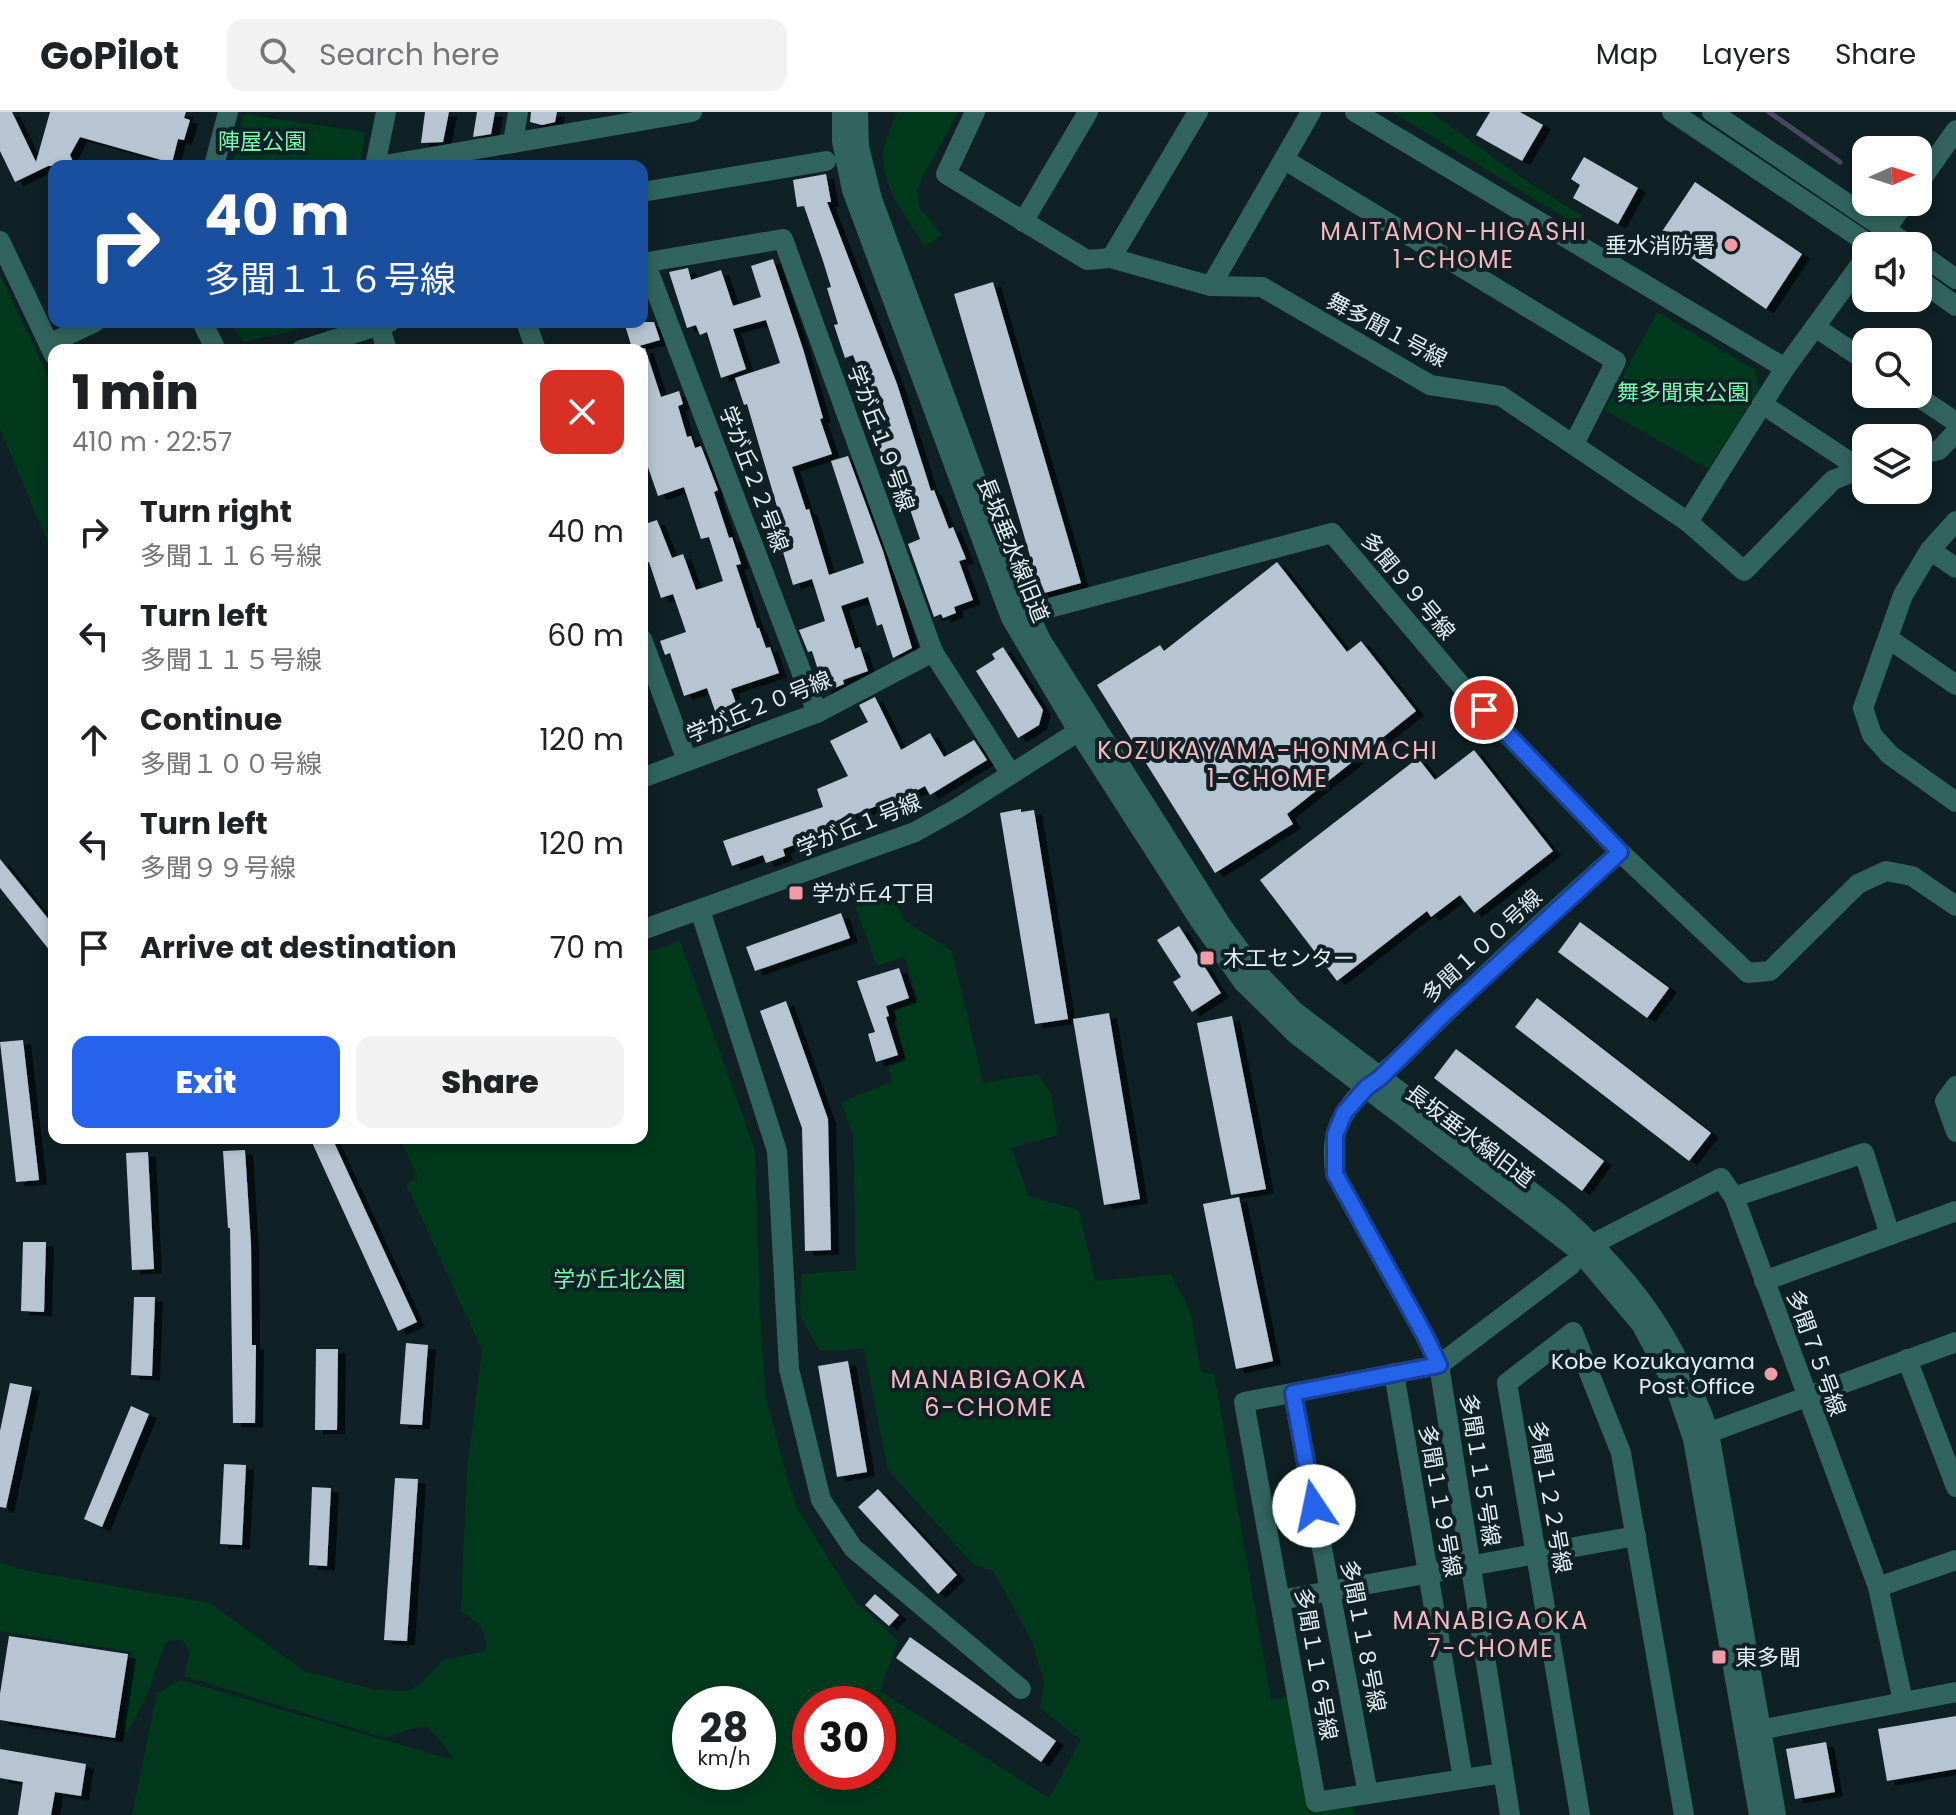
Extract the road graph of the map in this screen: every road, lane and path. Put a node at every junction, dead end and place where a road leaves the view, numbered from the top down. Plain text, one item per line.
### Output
1 (228, 112) edge
2 (386, 112) edge
3 (518, 112) edge
4 (692, 112) edge
5 (975, 112) edge
6 (1088, 112) edge
7 (1198, 112) edge
8 (1311, 112) edge
9 (1355, 112) edge
10 (1672, 112) edge
11 (1712, 112) edge
12 (857, 115) edge
13 (1956, 130) edge
14 (513, 143) junction
15 (216, 160) edge
16 (378, 160) edge
17 (412, 160) edge
18 (1285, 160) junction
19 (826, 161) dead end
20 (1932, 164) edge
21 (648, 191) edge
22 (1023, 222) junction
23 (1864, 232) edge
24 (1867, 232) edge
25 (0, 241) edge
26 (1111, 258) junction
27 (648, 262) edge
28 (1932, 262) edge
29 (648, 273) edge
30 (1852, 276) edge
31 (1956, 279) edge
32 (1212, 284) junction
33 (1932, 289) edge
34 (1956, 306) edge
35 (1815, 327) junction
36 (86, 328) edge
37 (367, 328) edge
38 (49, 344) edge
39 (61, 344) edge
40 (319, 344) edge
41 (1852, 352) edge
42 (1785, 368) junction
43 (1762, 404) junction
44 (1932, 406) edge
45 (1956, 422) edge
46 (1956, 432) edge
47 (1574, 444) junction
48 (1932, 452) edge
49 (1852, 461) edge
50 (1852, 472) edge
51 (1956, 521) edge
52 (1688, 522) junction
53 (1930, 550) junction
54 (1956, 568) edge
55 (1020, 616) junction
56 (1889, 639) junction
57 (933, 652) junction
58 (648, 655) edge
59 (1956, 685) edge
60 (817, 713) junction
61 (1085, 726) junction
62 (687, 761) junction
63 (1011, 774) junction
64 (648, 776) edge
65 (1956, 802) edge
66 (1620, 852) junction
67 (1956, 906) edge
68 (700, 910) junction
69 (648, 928) edge
70 (1373, 1082) junction
71 (1956, 1086) edge
72 (1956, 1132) edge
73 (1734, 1197) junction
74 (1956, 1211) edge
75 (1890, 1235) junction
76 (1581, 1253) junction
77 (1764, 1281) junction
78 (1956, 1342) edge
79 (1907, 1359) junction
80 (1439, 1365) junction
81 (1394, 1373) junction
82 (1293, 1393) junction
83 (1806, 1396) junction
84 (1701, 1436) junction
85 (1956, 1487) edge
86 (1636, 1536) junction
87 (1535, 1554) junction
88 (1956, 1560) edge
89 (1470, 1565) junction
90 (1428, 1573) junction
91 (1878, 1587) junction
92 (1330, 1591) junction
93 (1280, 1600) junction
94 (1021, 1689) dead end
95 (1956, 1692) edge
96 (1903, 1701) junction
97 (1753, 1732) junction
98 (1503, 1773) junction
99 (1463, 1779) junction
100 (1368, 1794) junction
101 (1510, 1815) edge
102 (1580, 1815) edge
103 (1684, 1815) edge
104 (1759, 1815) edge
105 (1776, 1815) edge

1 - 15 street
2 - 16 street
3 - 14 street
4 - 14 street
5 - 22 street, 舞多聞１号線
6 - 22 street
7 - 26 street
8 - 18 street
9 - 42 street
10 - 23 street
11 - 24 street
12 - 55 street, 長坂垂水線旧道
12 - 55 street, 長坂垂水線旧道
13 - 20 street
14 - 17 street
18 - 32 street
18 - 47 street
19 - 21 street
22 - 26 street, 舞多聞１号線
25 - 38 street
26 - 32 street, 舞多聞１号線
27 - 57 street, 学が丘１９号線
28 - 31 street
29 - 60 street, 学が丘２２号線
30 - 35 street
32 - 47 street, 舞多聞１号線
33 - 34 street
35 - 41 street
35 - 42 street
36 - 39 street
37 - 40 street
42 - 43 street
43 - 49 street
43 - 52 street
44 - 45 street
46 - 48 street
47 - 52 street, 舞多聞１号線
50 - 52 street, 舞多聞１号線
51 - 53 street
53 - 54 street
53 - 56 street
55 - 61 street, 長坂垂水線旧道
55 - 66 street, 多聞９９号線
56 - 59 street
56 - 65 street
57 - 60 street, 学が丘２０号線
57 - 63 street, 学が丘１９号線
58 - 62 street
60 - 62 street, 学が丘２０号線
61 - 63 street, 学が丘１号線
61 - 70 street, 長坂垂水線旧道
62 - 64 street, 学が丘２０号線
63 - 68 street, 学が丘１号線
66 - 67 street, 多聞９９号線
66 - 70 street, 多聞１００号線
68 - 69 street, 学が丘１号線
68 - 94 street
70 - 76 street, 長坂垂水線旧道
70 - 80 street, 多聞１１５号線
71 - 72 street
73 - 75 street
73 - 76 street
73 - 77 street, 多聞７５号線
74 - 75 street
75 - 77 street
76 - 80 street
76 - 84 street, 長坂垂水線旧道
77 - 83 street, 多聞７５号線
78 - 79 street
79 - 83 street
79 - 85 street
80 - 81 street, 多聞１１６号線
80 - 89 street, 多聞１１５号線
81 - 82 street, 多聞１１６号線
81 - 90 street, 多聞１１９号線
82 - 92 street, 多聞１１８号線
82 - 93 street, 多聞１１６号線
83 - 84 street
83 - 91 street, 多聞７５号線
84 - 97 street, 長坂垂水線旧道
86 - 87 street
86 - 87 street, 多聞１２２号線
86 - 103 street, 多聞１２２号線
87 - 89 street
87 - 102 street, 多聞１２２号線
88 - 91 street
89 - 90 street
89 - 98 street, 多聞１１５号線
90 - 92 street
90 - 99 street, 多聞１１９号線
91 - 96 street, 多聞７５号線
92 - 93 street
92 - 100 street, 多聞１１８号線
93 - 100 street, 多聞１１６号線
95 - 96 street
96 - 97 street
97 - 104 street, 長坂垂水線旧道
97 - 105 street, 長坂垂水線旧道
98 - 99 street, 多聞１１６号線
98 - 101 street, 多聞１１５号線
99 - 100 street, 多聞１１６号線

